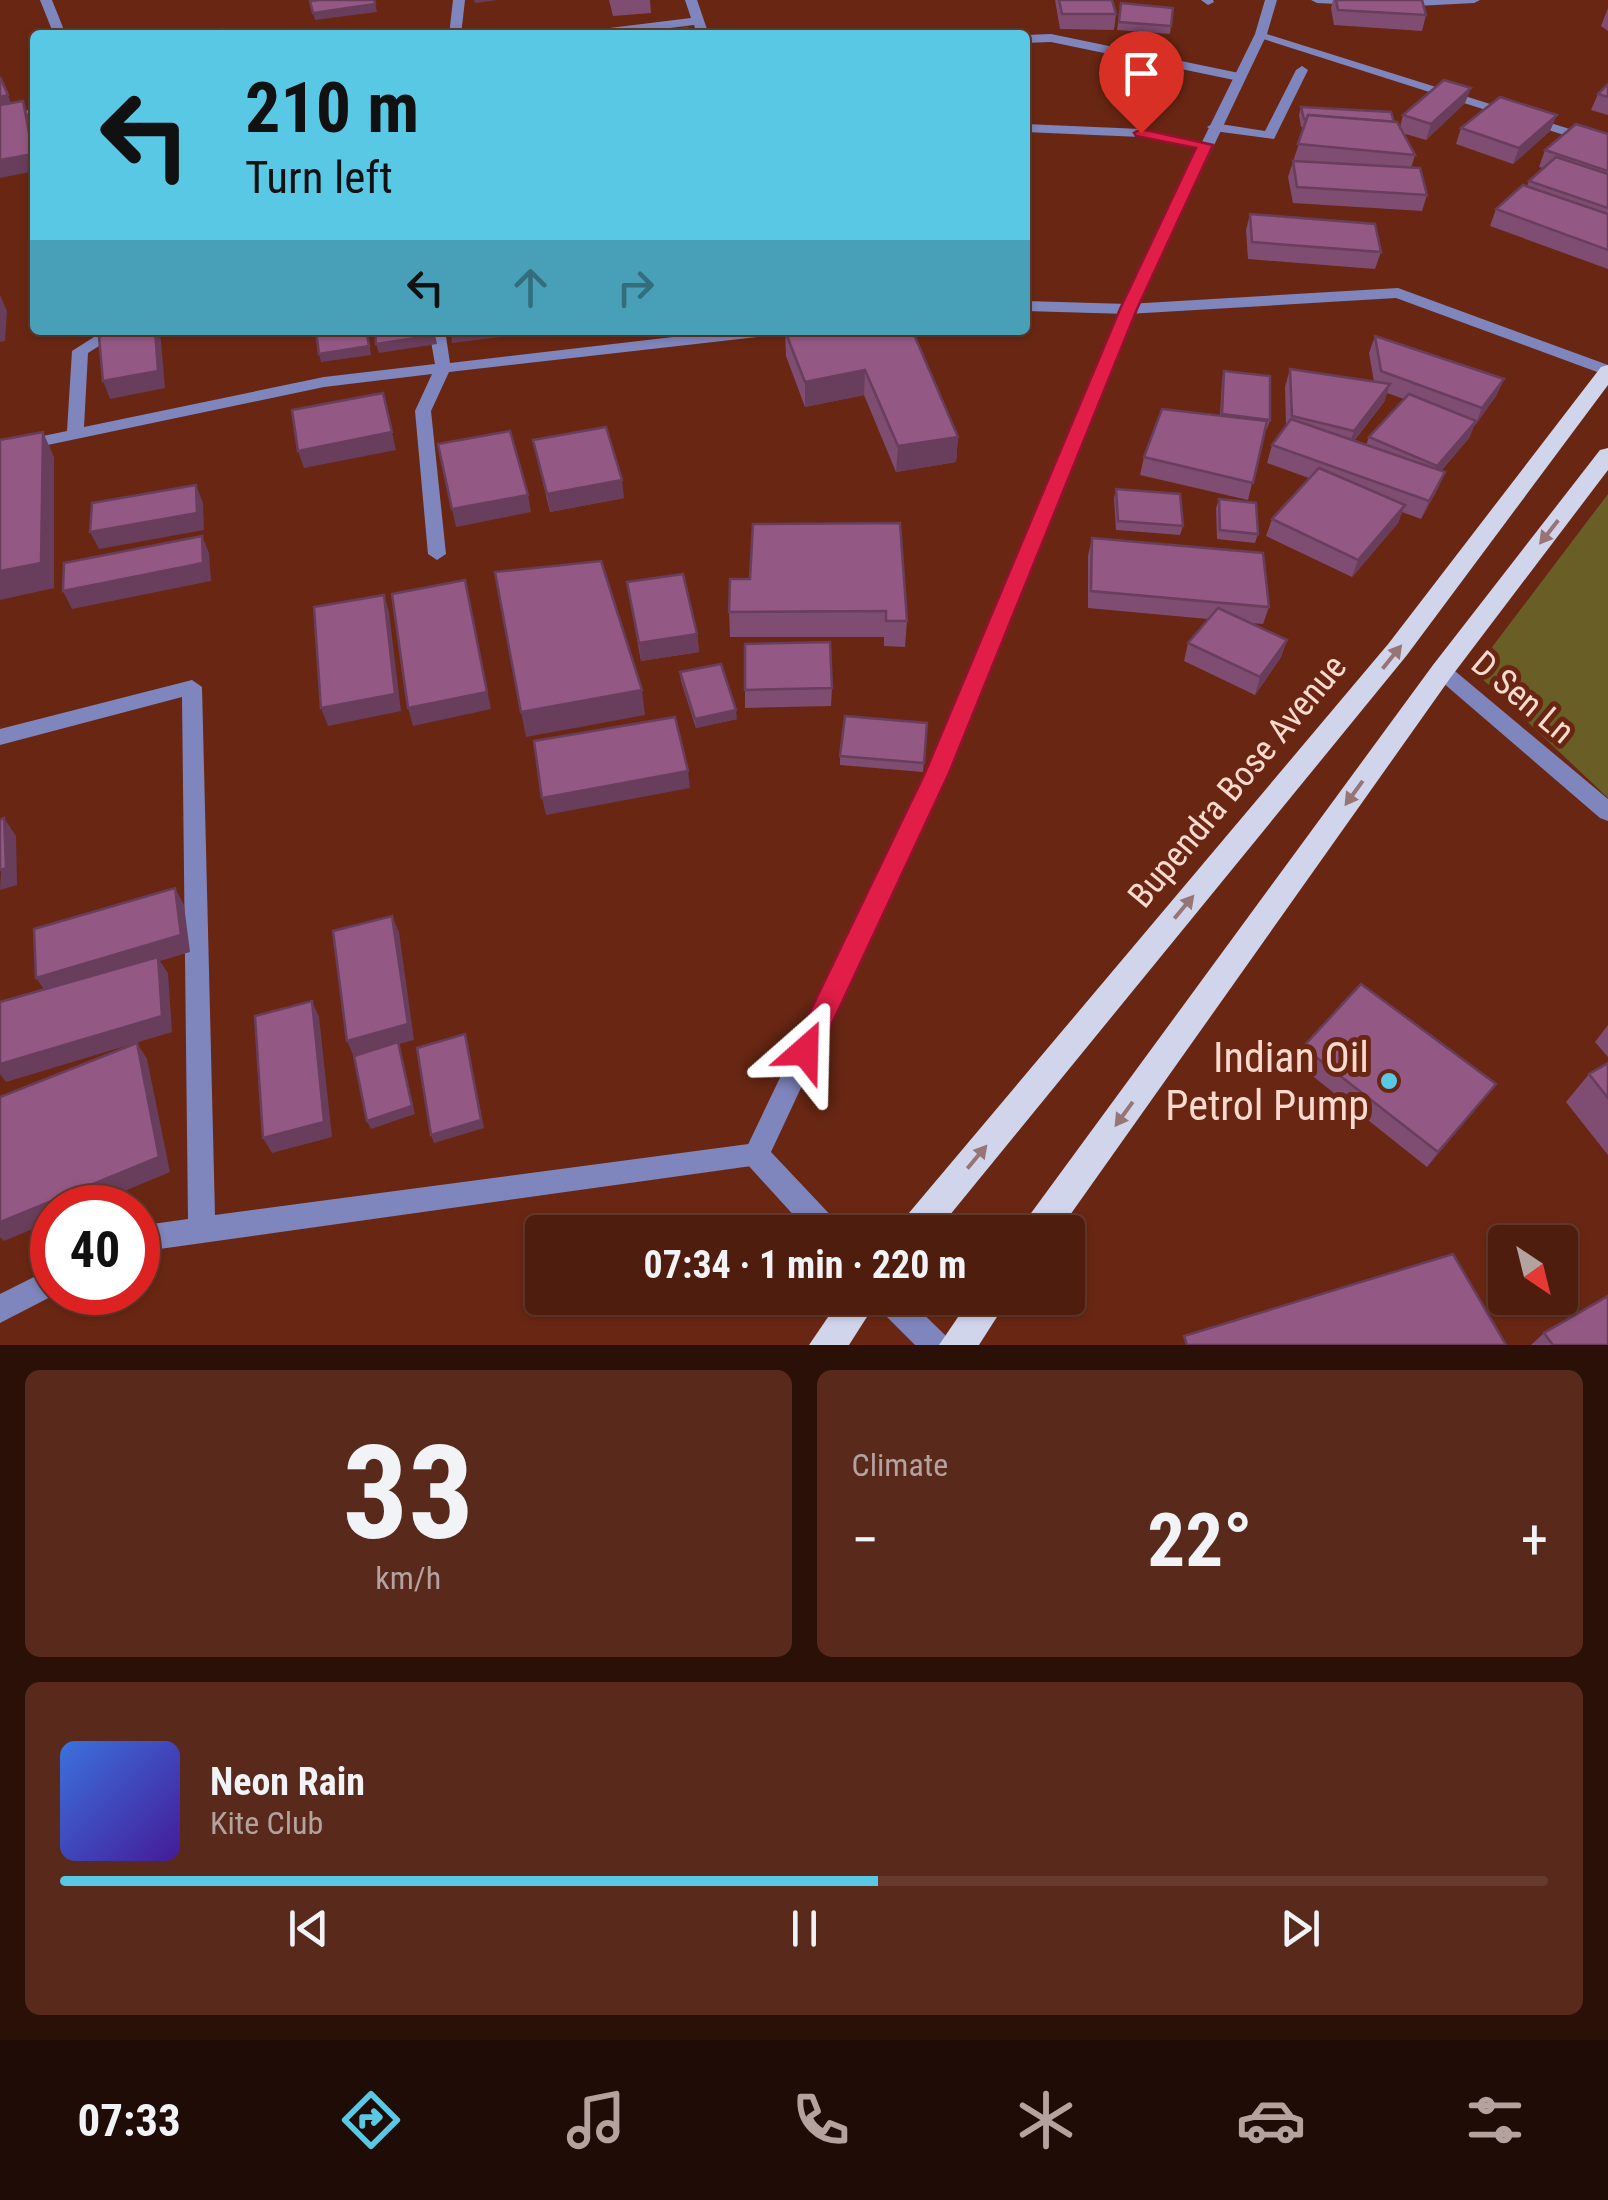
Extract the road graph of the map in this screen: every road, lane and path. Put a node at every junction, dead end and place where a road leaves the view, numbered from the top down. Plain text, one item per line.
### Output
1 (46, 0) edge
2 (459, 0) edge
3 (691, 0) edge
4 (1271, 0) edge
5 (1316, 0) edge
6 (1474, 0) edge
7 (1367, 2) edge
8 (1384, 3) edge
9 (699, 21) junction
10 (58, 30) edge
11 (456, 30) edge
12 (626, 30) edge
13 (702, 30) edge
14 (1261, 34) junction
15 (1030, 39) edge
16 (1302, 70) dead end
17 (1239, 77) junction
18 (30, 115) edge
19 (0, 120) edge
20 (1030, 128) edge
21 (1209, 136) junction
22 (1608, 146) edge
23 (1030, 306) edge
24 (1128, 309) junction
25 (107, 335) edge
26 (438, 335) edge
27 (730, 335) edge
28 (443, 368) junction
29 (1608, 371) edge
30 (75, 434) junction
31 (0, 450) edge
32 (1608, 455) edge
33 (437, 554) dead end
34 (1442, 671) junction
35 (0, 737) edge
36 (1608, 812) edge
37 (756, 1156) junction
38 (811, 1215) edge
39 (929, 1215) edge
40 (1050, 1215) edge
41 (202, 1228) junction
42 (160, 1235) edge
43 (30, 1293) edge
44 (0, 1309) edge
45 (849, 1315) edge
46 (905, 1315) edge
47 (979, 1315) edge
48 (827, 1345) edge
49 (935, 1345) edge
50 (957, 1345) edge

1 - 10 street
2 - 11 street
3 - 9 street
4 - 14 street
5 - 7 street
6 - 8 street
9 - 12 street
9 - 13 street
14 - 17 street
14 - 22 street
15 - 17 street
16 - 21 street
17 - 21 street
18 - 19 street
20 - 21 street
21 - 24 street
23 - 24 street
24 - 29 street
24 - 37 street
25 - 30 street
26 - 28 street
27 - 28 street
28 - 30 street
28 - 33 street
39 -> 29 main road, Bupendra Bose Avenue
30 - 31 street
32 -> 34 main road
34 - 36 street, D Sen Ln
34 -> 40 main road
35 - 41 street
37 - 38 street
37 - 41 street
41 - 42 street
43 - 44 street
45 - 48 main road
46 - 49 street
47 - 50 main road

